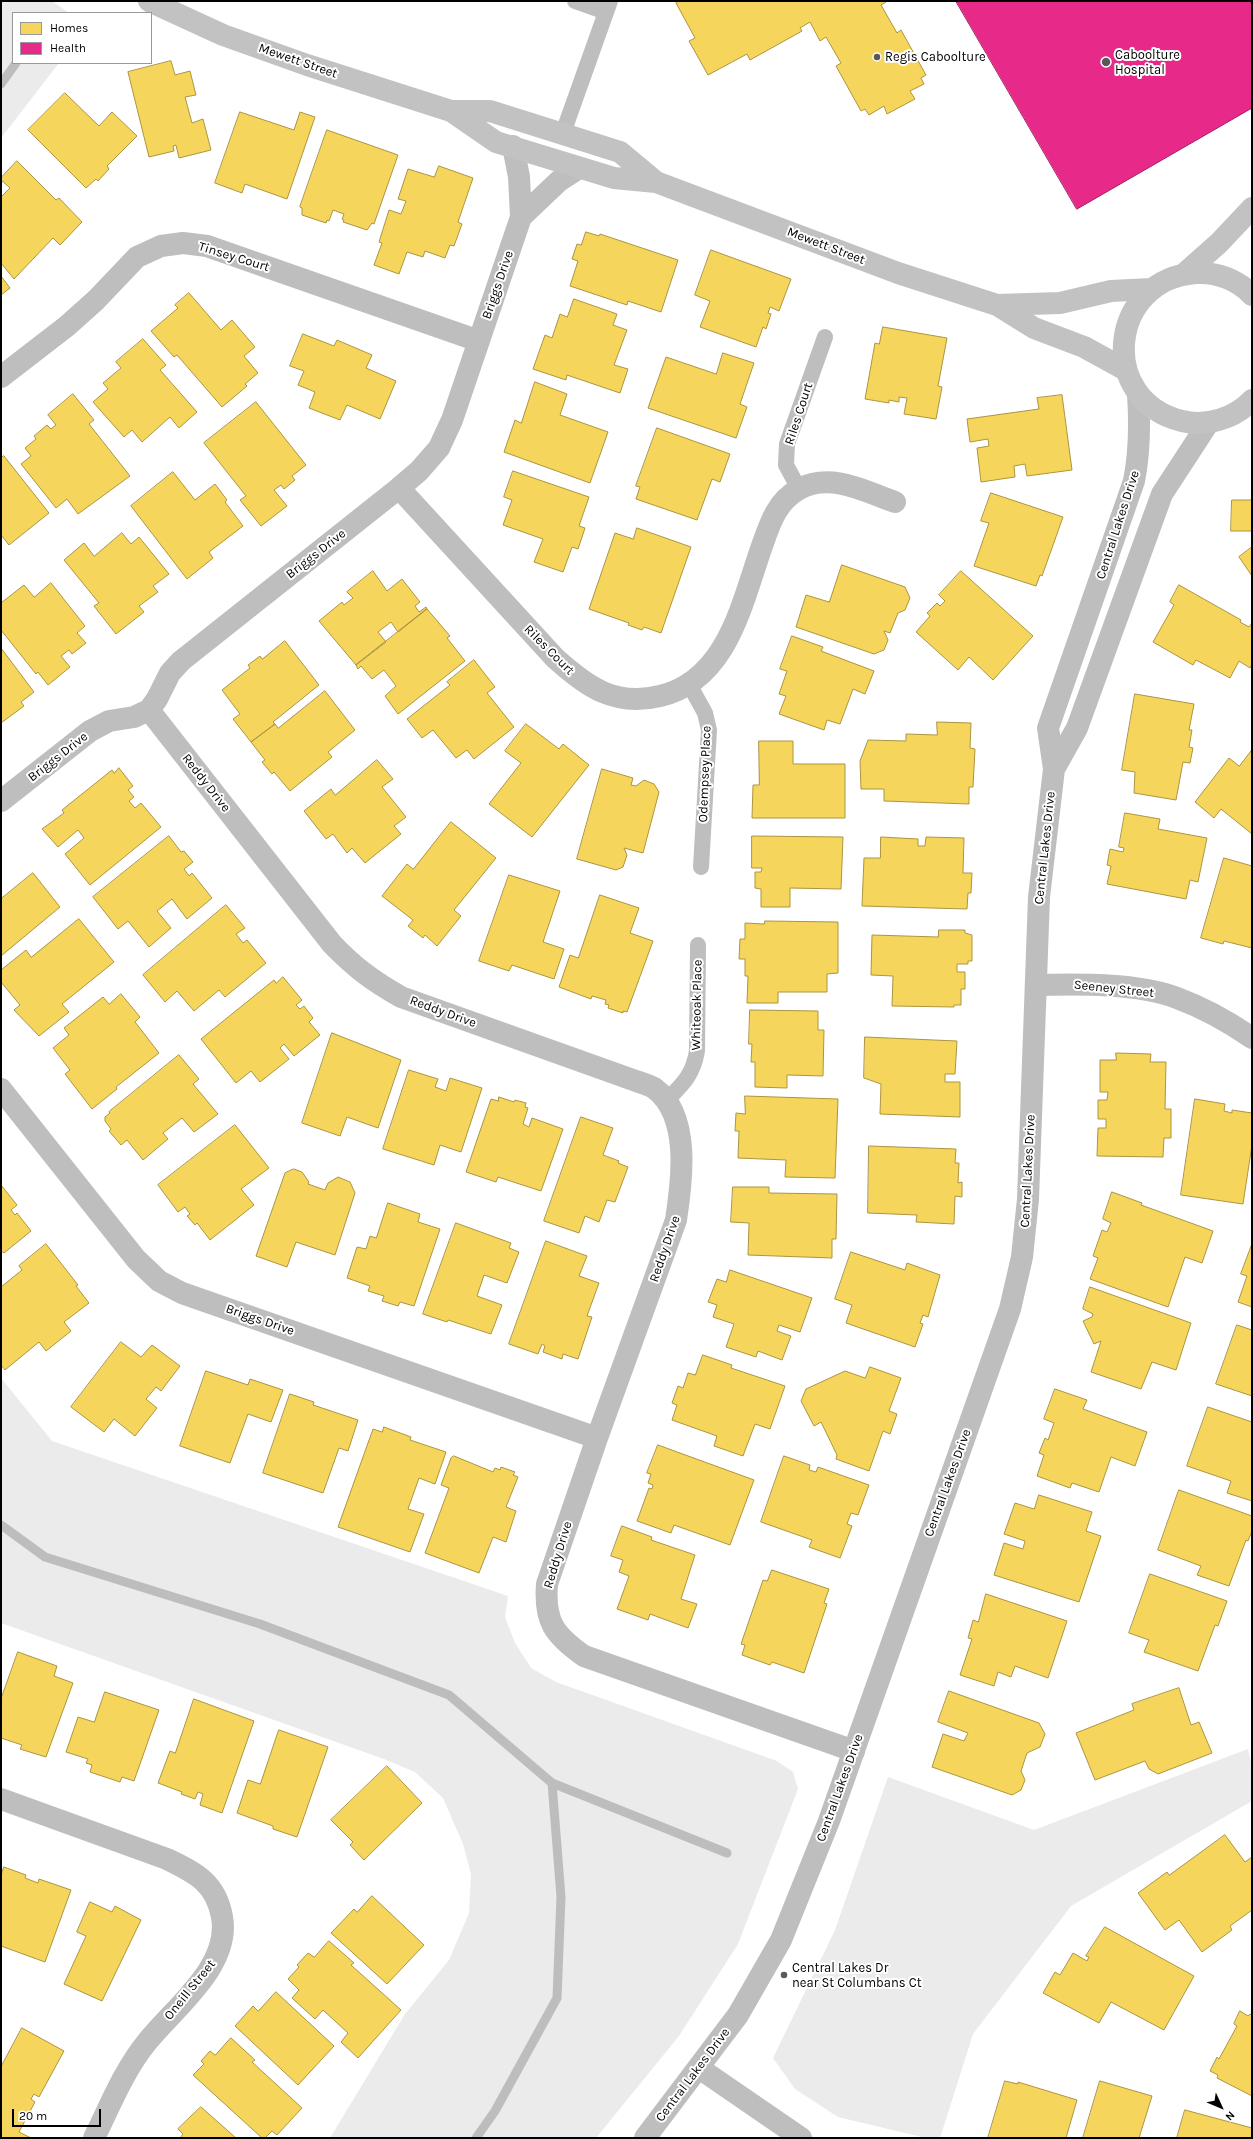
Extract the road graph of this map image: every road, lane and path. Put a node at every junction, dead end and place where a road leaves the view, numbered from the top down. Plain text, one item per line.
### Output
1 (575, 1) edge
2 (158, 3) edge
3 (608, 6) edge
4 (451, 111) junction
5 (563, 133) junction
6 (513, 146) junction
7 (578, 168) junction
8 (656, 182) junction
9 (1252, 208) edge
10 (521, 217) junction
11 (1184, 274) junction
12 (1151, 289) junction
13 (1252, 295) edge
14 (997, 306) junction
15 (825, 338) dead end
16 (479, 340) junction
17 (1126, 370) junction
18 (1, 377) edge
19 (1138, 394) junction
20 (1250, 404) edge
21 (1209, 422) junction
22 (399, 488) junction
23 (799, 489) junction
24 (895, 502) dead end
25 (689, 684) junction
26 (149, 710) junction
27 (1054, 769) junction
28 (1, 801) edge
29 (701, 868) dead end
30 (698, 945) dead end
31 (1037, 986) junction
32 (1252, 1038) edge
33 (1, 1089) edge
34 (666, 1101) junction
35 (597, 1438) junction
36 (854, 1751) junction
37 (1, 1799) edge
38 (699, 2068) junction
39 (94, 2138) edge
40 (645, 2138) edge
41 (801, 2138) edge

1 - 3 lane
2 - 4 main road, Mewett Street
3 - 5 lane
4 - 5 main road, Mewett Street
4 - 6 main road, Mewett Street
5 - 8 main road, Mewett Street
6 - 7 main road, Mewett Street
6 - 10 street, Briggs Drive
7 - 8 main road, Mewett Street
7 - 10 street, Briggs Drive
8 - 14 main road, Mewett Street
9 - 11 main road
10 - 16 street, Briggs Drive
11 - 12 main road
11 - 13 main road
12 - 14 main road, Mewett Street
12 - 17 main road
14 - 17 main road, Mewett Street
15 - 23 lane, Riles Court
16 - 18 street, Tinsey Court
16 - 22 street, Briggs Drive
17 - 19 main road
19 - 21 main road
19 - 27 street, Central Lakes Drive
20 - 21 main road
21 - 27 street, Central Lakes Drive
22 - 25 street, Riles Court
22 - 26 street, Briggs Drive
23 - 24 street, Riles Court
23 - 25 street, Riles Court
25 - 29 lane, Odempsey Place
26 - 28 street, Briggs Drive
26 - 34 street, Reddy Drive
27 - 31 street, Central Lakes Drive
30 - 34 lane, Whiteoak Place
31 - 32 street, Seeney Street
31 - 36 street, Central Lakes Drive
33 - 35 street, Briggs Drive
34 - 35 street, Reddy Drive
35 - 36 street, Reddy Drive
36 - 38 street, Central Lakes Drive
37 - 39 street, Oneill Street
38 - 40 street, Central Lakes Drive
38 - 41 street

